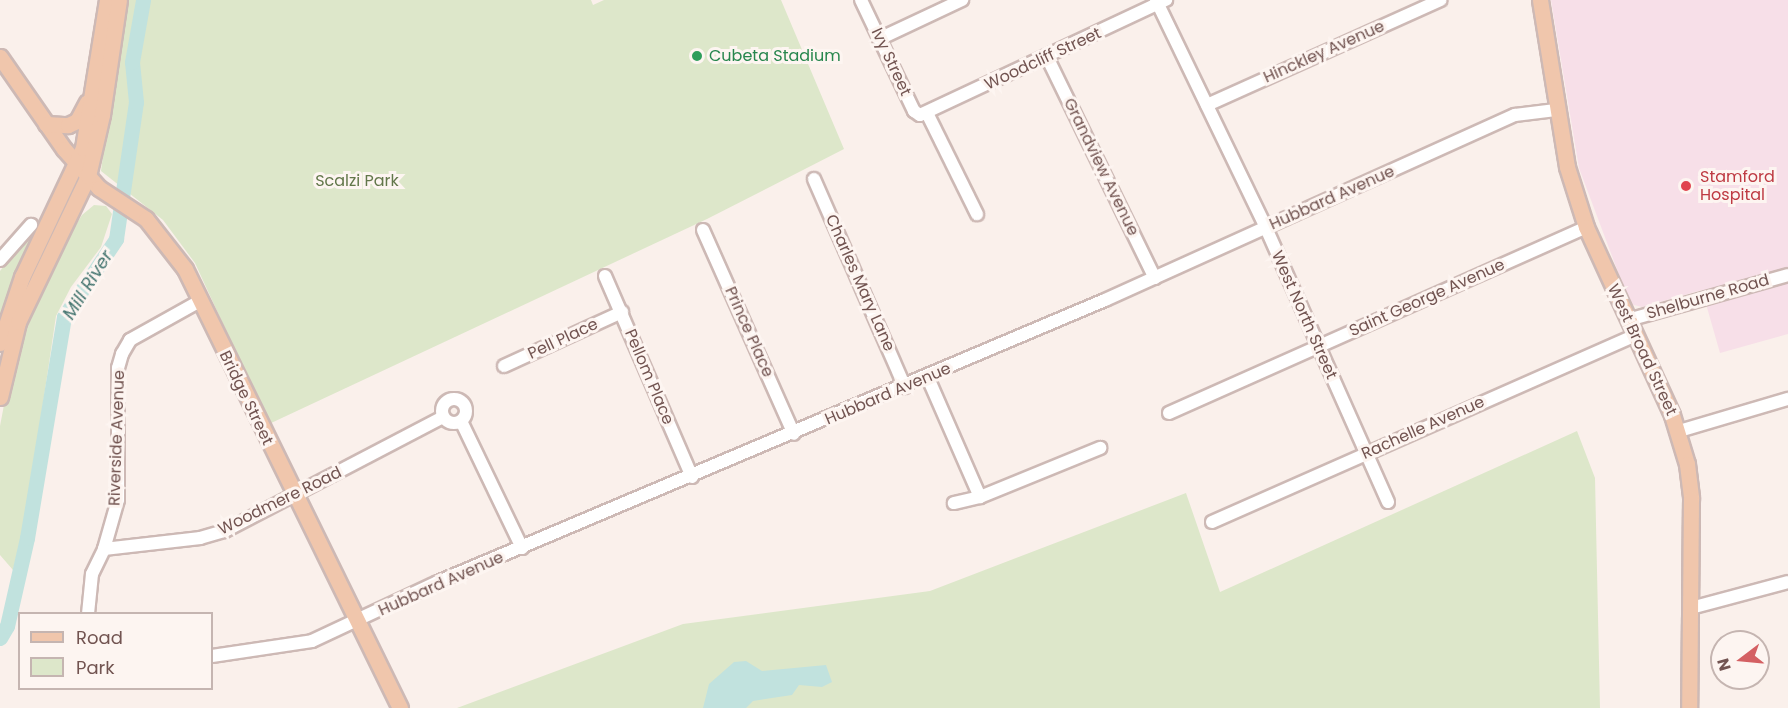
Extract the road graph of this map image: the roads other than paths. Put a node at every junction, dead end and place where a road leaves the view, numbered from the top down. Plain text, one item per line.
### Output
1 (106, 0) edge
2 (119, 0) edge
3 (861, 0) edge
4 (962, 0) edge
5 (1441, 0) edge
6 (1540, 0) edge
7 (1160, 1) edge
8 (879, 39) junction
9 (0, 57) edge
10 (1047, 57) junction
11 (93, 85) junction
12 (1207, 105) junction
13 (1556, 110) junction
14 (927, 113) junction
15 (46, 124) junction
16 (77, 164) junction
17 (88, 176) junction
18 (814, 180) dead end
19 (977, 214) dead end
20 (31, 225) dead end
21 (1586, 227) junction
22 (1266, 228) junction
23 (703, 230) dead end
24 (0, 260) edge
25 (1788, 275) edge
26 (605, 276) dead end
27 (1155, 278) junction
28 (200, 301) junction
29 (622, 312) junction
30 (1631, 328) junction
31 (0, 343) edge
32 (1318, 346) junction
33 (504, 366) dead end
34 (928, 378) junction
35 (905, 387) junction
36 (0, 397) edge
37 (1788, 399) edge
38 (1168, 413) dead end
39 (443, 417) junction
40 (460, 421) junction
41 (1678, 431) junction
42 (794, 434) junction
43 (1100, 448) dead end
44 (1366, 454) junction
45 (692, 477) junction
46 (293, 497) junction
47 (980, 497) junction
48 (1388, 502) dead end
49 (954, 503) dead end
50 (1212, 522) dead end
51 (522, 548) junction
52 (104, 549) junction
53 (1788, 582) edge
54 (1691, 608) junction
55 (88, 612) edge
56 (357, 622) junction
57 (213, 656) edge
58 (400, 708) edge
59 (1689, 708) edge

1 - 11 main road
2 - 17 main road
3 - 8 street, Ivy Street
4 - 8 street
5 - 12 street, Hinckley Avenue
6 - 13 main road, West Broad Street
7 - 10 street, Woodcliff Street
7 - 12 street, West North Street
8 - 14 street, Ivy Street
9 - 15 main road, Bridge Street
10 - 14 street, Woodcliff Street
10 - 27 street, Grandview Avenue
11 - 15 main road
11 - 16 main road
12 - 22 street, West North Street
13 - 21 main road, West Broad Street
13 - 22 street, Hubbard Avenue
14 - 19 street
15 - 16 main road, Bridge Street
16 - 17 main road, Bridge Street
16 - 31 main road
17 - 28 main road, Bridge Street
17 - 36 main road
18 - 35 street, Charles Mary Lane
20 - 24 street
21 - 30 main road, West Broad Street
21 - 32 street, Saint George Avenue
22 - 27 street, Hubbard Avenue
22 - 32 street, West North Street
23 - 42 street, Prince Place
25 - 30 street, Shelburne Road
26 - 29 street, Pellom Place
27 - 34 street, Hubbard Avenue
28 - 46 main road, Bridge Street
28 - 52 street, Riverside Avenue
29 - 33 street, Pell Place
29 - 45 street, Pellom Place
30 - 41 main road, West Broad Street
30 - 44 street, Rachelle Avenue
32 - 38 street, Saint George Avenue
32 - 44 street, West North Street
34 - 35 street, Hubbard Avenue
34 - 47 street
35 - 42 street, Hubbard Avenue
37 - 41 street
39 - 40 street
39 - 40 street, Woodmere Road
39 - 46 street, Woodmere Road
40 - 51 street, Woodmere Road
41 - 54 main road, West Broad Street
42 - 45 street, Hubbard Avenue
43 - 47 street
44 - 48 street, West North Street
44 - 50 street, Rachelle Avenue
45 - 51 street, Hubbard Avenue
46 - 52 street, Woodmere Road
46 - 56 main road, Bridge Street
47 - 49 street
51 - 56 street, Hubbard Avenue
52 - 55 street, Riverside Avenue
53 - 54 street
54 - 59 main road, West Broad Street
56 - 57 street, Hubbard Avenue
56 - 58 main road, Bridge Street

